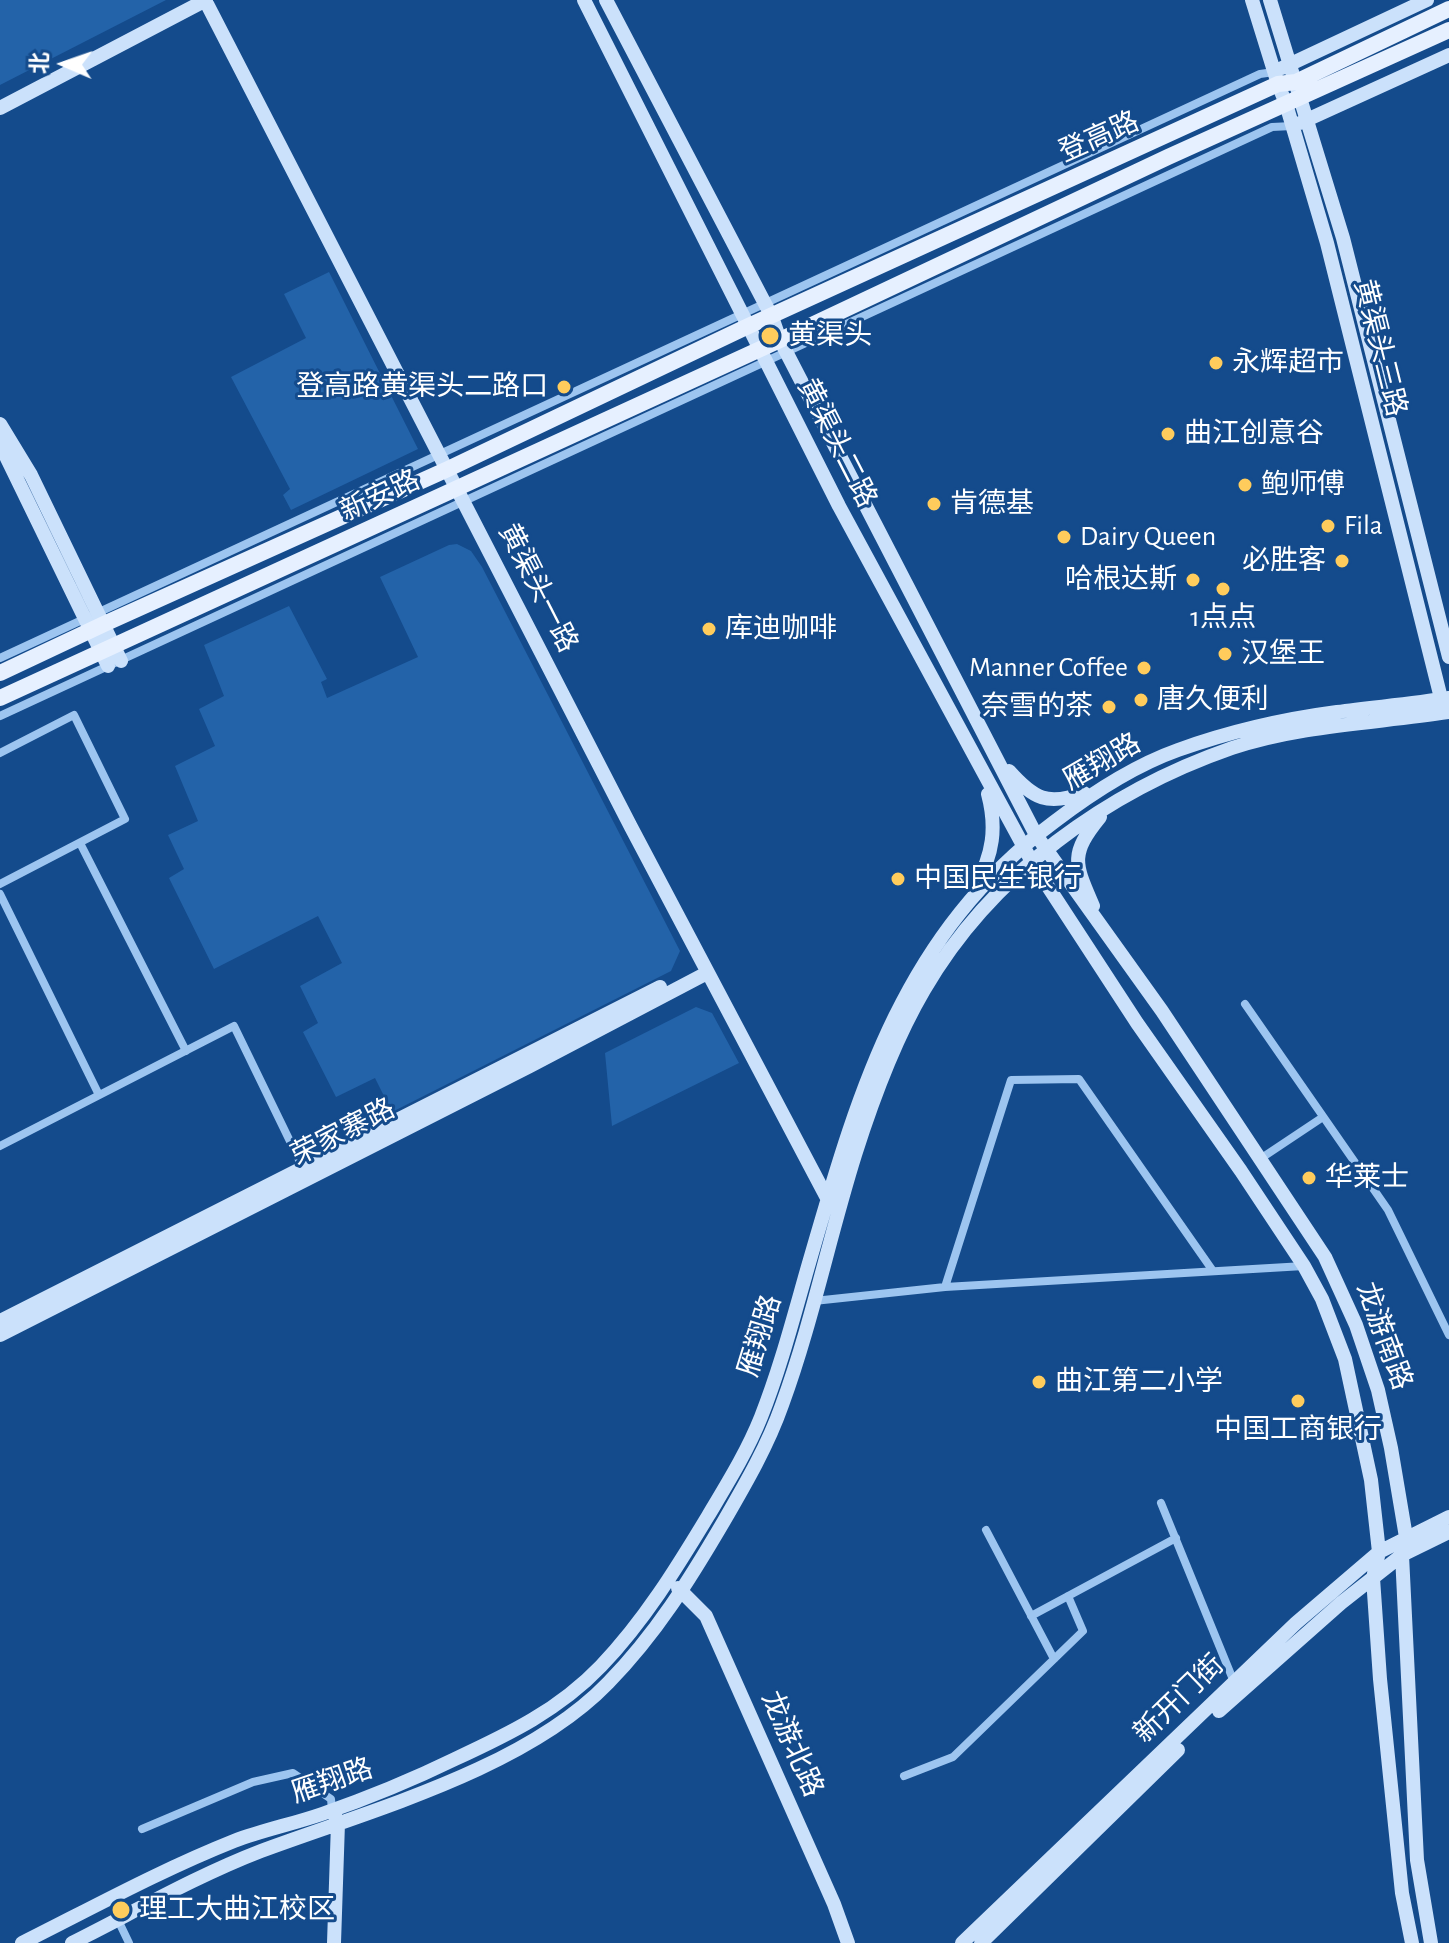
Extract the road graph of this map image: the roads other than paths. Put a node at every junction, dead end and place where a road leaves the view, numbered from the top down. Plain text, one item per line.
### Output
1 (205, 0) edge
2 (584, 0) edge
3 (606, 0) edge
4 (1252, 0) edge
5 (1270, 0) edge
6 (1427, 0) edge
7 (1449, 9) edge
8 (1449, 30) edge
9 (1449, 55) edge
10 (1290, 64) junction
11 (1276, 78) junction
12 (1294, 94) junction
13 (0, 108) edge
14 (1307, 119) junction
15 (1292, 126) junction
16 (768, 310) junction
17 (745, 321) junction
18 (784, 346) junction
19 (762, 356) junction
20 (0, 424) edge
21 (0, 444) edge
22 (444, 462) junction
23 (461, 495) junction
24 (95, 621) junction
25 (111, 657) junction
26 (1449, 657) edge
27 (0, 658) edge
28 (0, 673) edge
29 (0, 698) edge
30 (1446, 706) edge
31 (0, 716) edge
32 (0, 753) edge
33 (995, 756) junction
34 (982, 771) junction
35 (1107, 785) junction
36 (1107, 808) junction
37 (1036, 835) junction
38 (80, 843) junction
39 (1023, 846) junction
40 (1046, 850) junction
41 (1032, 862) junction
42 (0, 884) edge
43 (0, 894) edge
44 (964, 908) junction
45 (1101, 925) junction
46 (705, 969) junction
47 (1245, 1004) dead end
48 (186, 1051) junction
49 (99, 1095) junction
50 (1323, 1117) junction
51 (0, 1146) edge
52 (1260, 1159) junction
53 (303, 1168) junction
54 (827, 1198) junction
55 (1304, 1266) junction
56 (1213, 1271) junction
57 (945, 1287) junction
58 (814, 1301) junction
59 (0, 1321) edge
60 (0, 1335) edge
61 (1449, 1335) edge
62 (1161, 1503) dead end
63 (1449, 1517) edge
64 (986, 1530) dead end
65 (1449, 1532) edge
66 (1406, 1537) junction
67 (1176, 1538) junction
68 (1379, 1552) junction
69 (1402, 1555) junction
70 (1373, 1578) junction
71 (669, 1579) junction
72 (683, 1592) junction
73 (1068, 1596) junction
74 (1031, 1616) junction
75 (1054, 1659) junction
76 (1234, 1683) junction
77 (904, 1776) dead end
78 (335, 1816) junction
79 (142, 1829) dead end
80 (118, 1920) junction
81 (22, 1943) edge
82 (72, 1943) edge
83 (129, 1943) edge
84 (334, 1943) edge
85 (848, 1943) edge
86 (962, 1943) edge
87 (981, 1943) edge
88 (1412, 1943) edge
89 (1431, 1943) edge

1 - 13 main road
1 - 22 main road, 黄渠头一路
2 - 17 main road, 黄渠头二路
3 - 16 main road, 黄渠头二路
4 - 11 main road
5 - 10 main road, 黄渠头三路
6 - 10 main road
7 - 12 main road, 登高路
8 - 12 main road, 登高路
9 - 14 main road
10 - 11 main road
10 - 12 main road, 黄渠头三路
11 - 12 main road, 登高路
11 - 16 main road, 登高路
12 - 14 main road, 黄渠头三路
12 - 15 main road, 黄渠头三路
12 - 18 main road, 登高路
14 - 15 main road
14 - 26 main road, 黄渠头三路
15 - 18 street
15 - 30 main road, 黄渠头三路
16 - 17 main road, 新安路
16 - 18 main road, 黄渠头二路
17 - 19 main road, 黄渠头二路
17 - 22 main road, 新安路
18 - 19 main road, 新安路
18 - 33 main road, 黄渠头二路
19 - 23 main road, 新安路
19 - 34 main road, 黄渠头二路
20 - 24 main road
21 - 24 main road
22 - 23 main road, 黄渠头一路
22 - 24 main road, 新安路
23 - 25 main road, 新安路
23 - 46 main road, 黄渠头一路
24 - 25 main road
24 - 27 street
24 - 28 main road, 新安路
25 - 29 main road, 新安路
25 - 31 street
30 - 35 main road, 雁翔路
30 - 36 main road, 雁翔路
32 - 38 street
33 - 35 main road
33 - 37 main road, 黄渠头二路
34 - 39 main road, 黄渠头二路
34 - 44 main road
35 - 37 main road, 雁翔路
36 - 40 main road, 雁翔路
36 - 45 main road
37 - 39 main road, 雁翔路
37 - 40 main road, 龙游南路
38 - 42 street
38 - 48 street
39 - 41 main road, 黄渠头二路
39 - 44 main road, 雁翔路
40 - 41 main road, 雁翔路
40 - 45 main road, 龙游南路
41 - 55 main road, 龙游南路
41 - 58 main road, 雁翔路
43 - 49 street
44 - 54 main road, 雁翔路
45 - 52 main road, 龙游南路
46 - 53 main road, 荣家寨路
46 - 54 main road, 黄渠头一路
46 - 60 main road, 荣家寨路
47 - 50 street
48 - 49 street
48 - 53 street
49 - 51 street
50 - 52 street
50 - 61 street
52 - 66 main road, 龙游南路
53 - 59 main road, 荣家寨路
54 - 71 main road, 雁翔路
55 - 56 street
55 - 68 main road, 龙游南路
56 - 57 street
56 - 57 street
57 - 58 street
58 - 72 main road, 雁翔路
62 - 67 street
63 - 66 main road, 新开门街
64 - 74 street
65 - 69 main road, 新开门街
66 - 68 main road, 新开门街
66 - 69 main road, 龙游南路
67 - 73 street
67 - 76 street
68 - 70 main road, 龙游南路
68 - 76 main road, 新开门街
69 - 70 main road, 新开门街
69 - 89 main road, 龙游南路
70 - 87 main road, 新开门街
70 - 88 main road, 龙游南路
71 - 72 main road, 龙游北路
71 - 78 main road, 雁翔路
72 - 78 main road, 雁翔路
72 - 85 main road, 龙游北路
73 - 74 street
73 - 75 street
74 - 75 street
75 - 77 street
76 - 86 main road, 新开门街
78 - 79 street
78 - 80 main road, 雁翔路
78 - 81 main road, 雁翔路
78 - 84 main road
80 - 82 main road, 雁翔路
80 - 83 street

